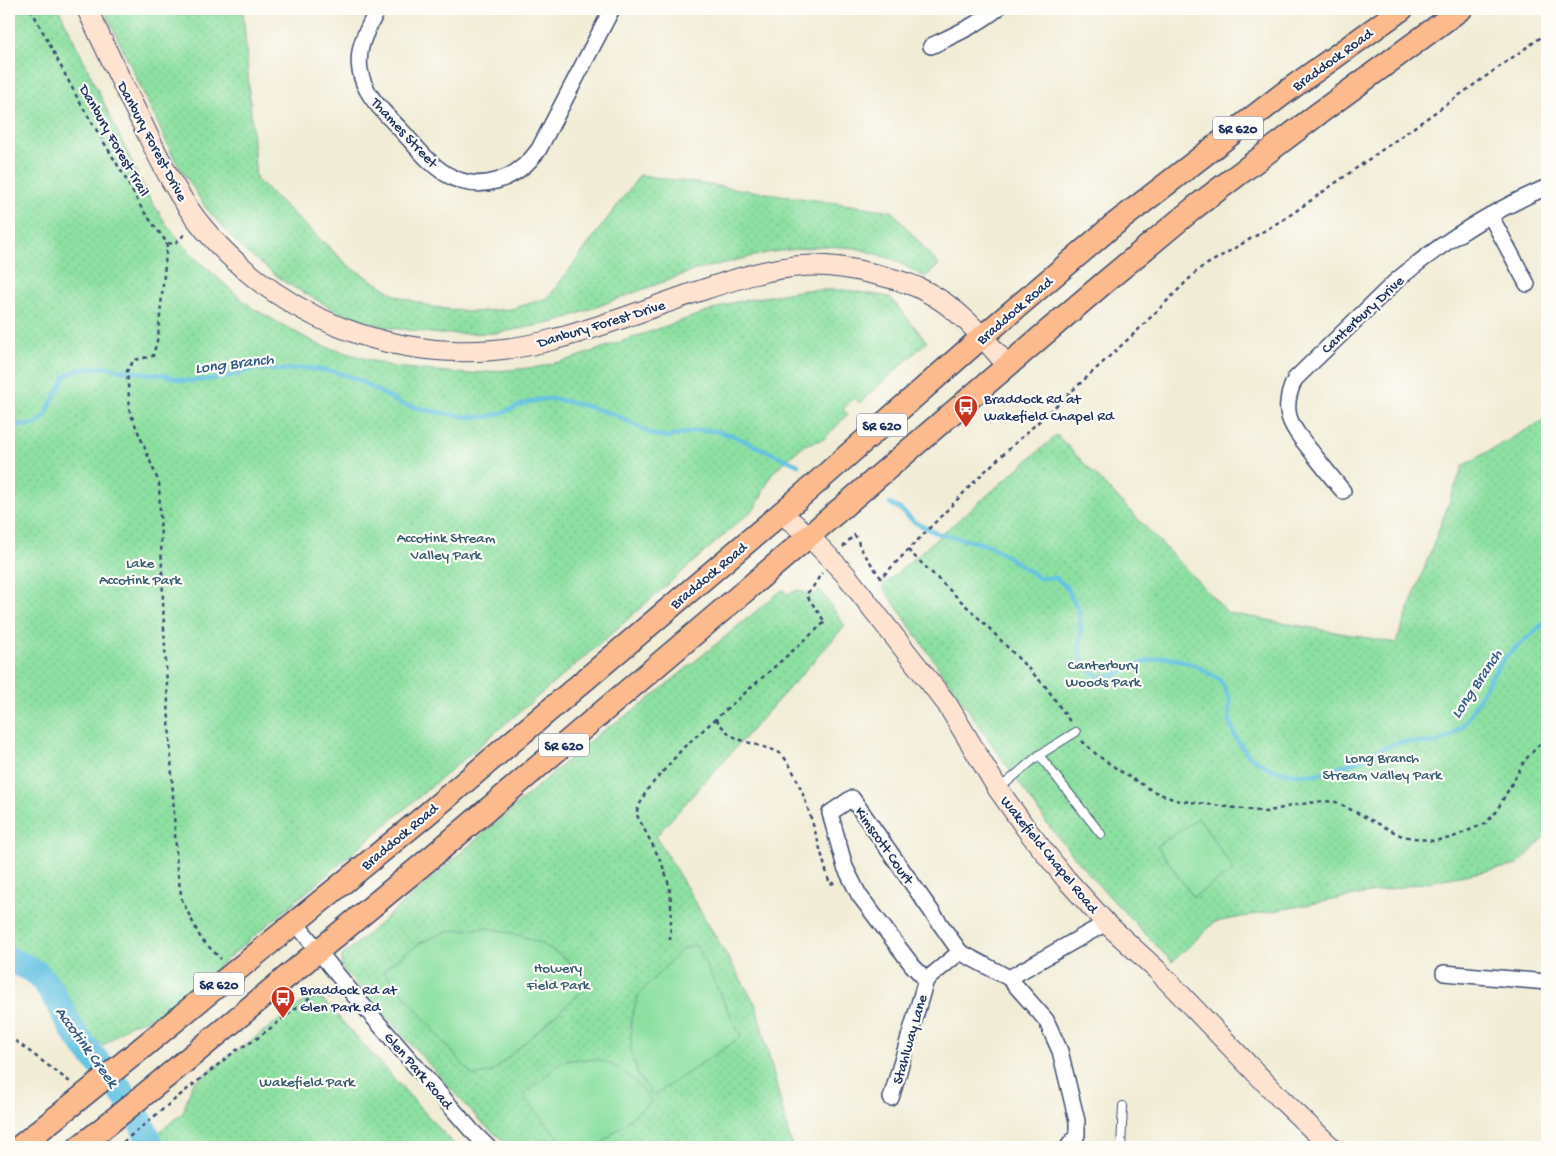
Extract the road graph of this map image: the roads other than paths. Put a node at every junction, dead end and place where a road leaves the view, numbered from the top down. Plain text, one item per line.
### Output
1 (86, 9) edge
2 (378, 9) edge
3 (612, 9) edge
4 (996, 9) edge
5 (1402, 9) edge
6 (1461, 9) edge
7 (931, 46) dead end
8 (1547, 188) edge
9 (1490, 215) junction
10 (1527, 284) dead end
11 (982, 337) junction
12 (1007, 365) junction
13 (1343, 491) dead end
14 (781, 513) junction
15 (809, 536) junction
16 (1076, 732) road end
17 (1039, 755) junction
18 (998, 789) junction
19 (1101, 834) dead end
20 (295, 922) junction
21 (1106, 923) junction
22 (318, 952) junction
23 (960, 952) junction
24 (1444, 973) dead end
25 (1009, 978) junction
26 (926, 980) junction
27 (1547, 982) edge
28 (891, 1098) dead end
29 (1122, 1106) dead end
30 (86, 1142) edge
31 (19, 1147) edge
32 (488, 1147) edge
33 (1068, 1147) edge
34 (1122, 1147) edge
35 (1331, 1147) edge

1 - 11 street, Danbury Forest Drive
2 - 3 street, Thames Street
4 - 7 street
5 - 11 main road, Braddock Road / SR 620
6 - 12 main road, SR 620
8 - 9 street, Canterbury Drive
9 - 10 street
9 - 13 street, Canterbury Drive
11 - 12 street, Danbury Forest Drive
11 - 14 main road, Braddock Road / SR 620
12 - 15 main road, SR 620
14 - 15 street, Wakefield Chapel Road
14 - 20 main road, Braddock Road / SR 620
15 - 18 street, Wakefield Chapel Road
15 - 22 main road, SR 620
16 - 17 lane
17 - 18 lane
17 - 19 lane
18 - 21 street, Wakefield Chapel Road
20 - 22 street, Glen Park Road
20 - 31 main road, Braddock Road / SR 620, bridge
21 - 25 street
21 - 35 street, Wakefield Chapel Road
22 - 30 main road, SR 620, bridge
22 - 32 street, Glen Park Road
23 - 25 street
23 - 26 street, Stahlway Lane
23 - 26 street, Kimscott Court
24 - 27 street
25 - 33 street
26 - 28 street, Stahlway Lane
29 - 34 lane

